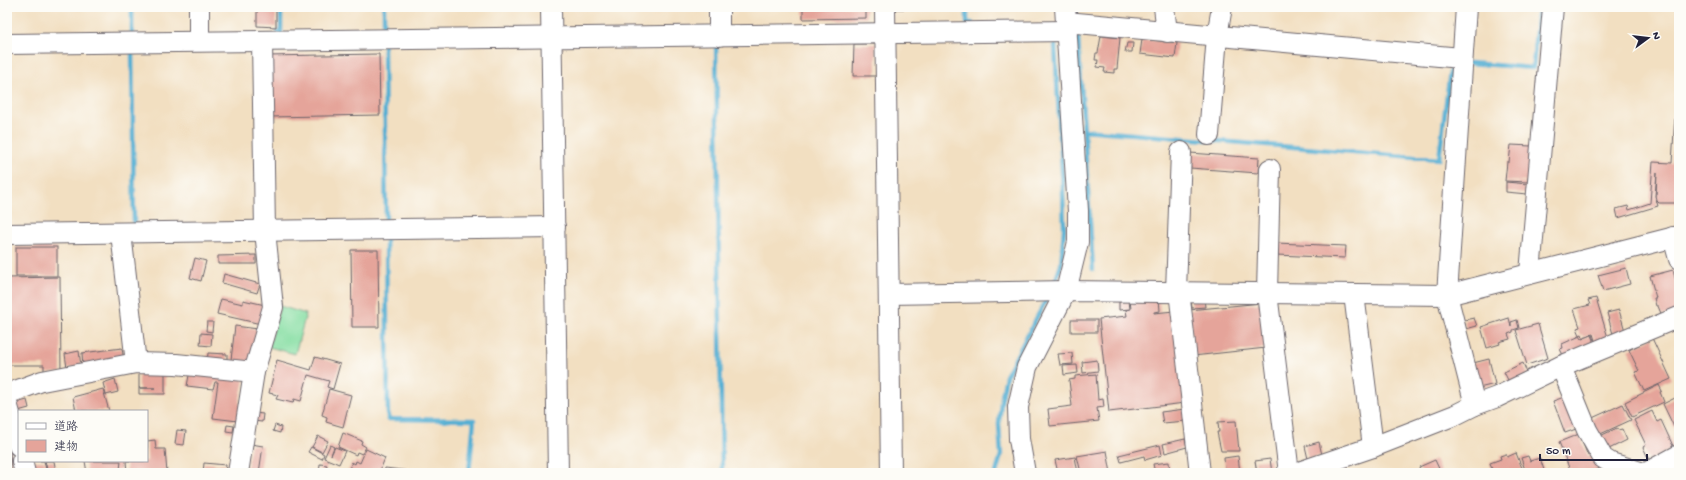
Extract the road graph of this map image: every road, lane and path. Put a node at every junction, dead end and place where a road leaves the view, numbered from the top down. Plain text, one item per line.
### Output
1 (199, 7) edge
2 (551, 7) edge
3 (719, 7) edge
4 (886, 7) edge
5 (1164, 7) edge
6 (1222, 7) edge
7 (1466, 7) edge
8 (1553, 7) edge
9 (1066, 20) edge
10 (1167, 32) junction
11 (886, 34) junction
12 (719, 36) junction
13 (1217, 36) junction
14 (552, 38) junction
15 (200, 41) junction
16 (262, 42) junction
17 (7, 44) edge
18 (1462, 58) junction
19 (1209, 134) dead end
20 (1181, 152) dead end
21 (1270, 169) dead end
22 (555, 227) junction
23 (265, 231) junction
24 (121, 233) junction
25 (7, 234) edge
26 (1676, 236) edge
27 (1679, 259) edge
28 (1530, 273) junction
29 (1066, 291) junction
30 (1178, 291) junction
31 (1267, 293) junction
32 (889, 294) junction
33 (1354, 294) junction
34 (1447, 295) junction
35 (1679, 317) edge
36 (136, 363) junction
37 (1561, 366) junction
38 (254, 372) junction
39 (7, 394) edge
40 (7, 403) edge
41 (1475, 405) junction
42 (18, 442) edge
43 (1373, 447) junction
44 (1679, 455) edge
45 (22, 462) edge
46 (25, 473) edge
47 (238, 473) edge
48 (558, 473) edge
49 (891, 473) edge
50 (1025, 473) edge
51 (1200, 473) edge
52 (1289, 473) edge
53 (1296, 473) edge
54 (1645, 473) edge

1 - 15 street
2 - 14 street
3 - 12 street
4 - 11 street
5 - 10 street
6 - 13 street
7 - 18 street
8 - 28 street
9 - 10 street
9 - 11 street
9 - 29 street
10 - 13 street
11 - 12 street
11 - 32 street
12 - 14 street
13 - 18 street
13 - 19 street
14 - 16 street
14 - 22 street
15 - 16 street
15 - 17 street
16 - 23 street
18 - 34 street
20 - 30 street
21 - 31 street
22 - 23 street
22 - 48 street
23 - 24 street
23 - 38 street
24 - 25 street
24 - 36 street
26 - 27 street
26 - 28 street
28 - 34 street
29 - 30 street
29 - 32 street
29 - 50 street
30 - 31 street
30 - 51 street
31 - 33 street
31 - 52 street
32 - 49 street
33 - 34 street
33 - 43 street
34 - 41 street
35 - 37 street
36 - 38 street
36 - 39 street
37 - 41 street
37 - 54 street
38 - 47 street
40 - 42 street
41 - 43 street
43 - 53 street
44 - 54 street
45 - 46 street

